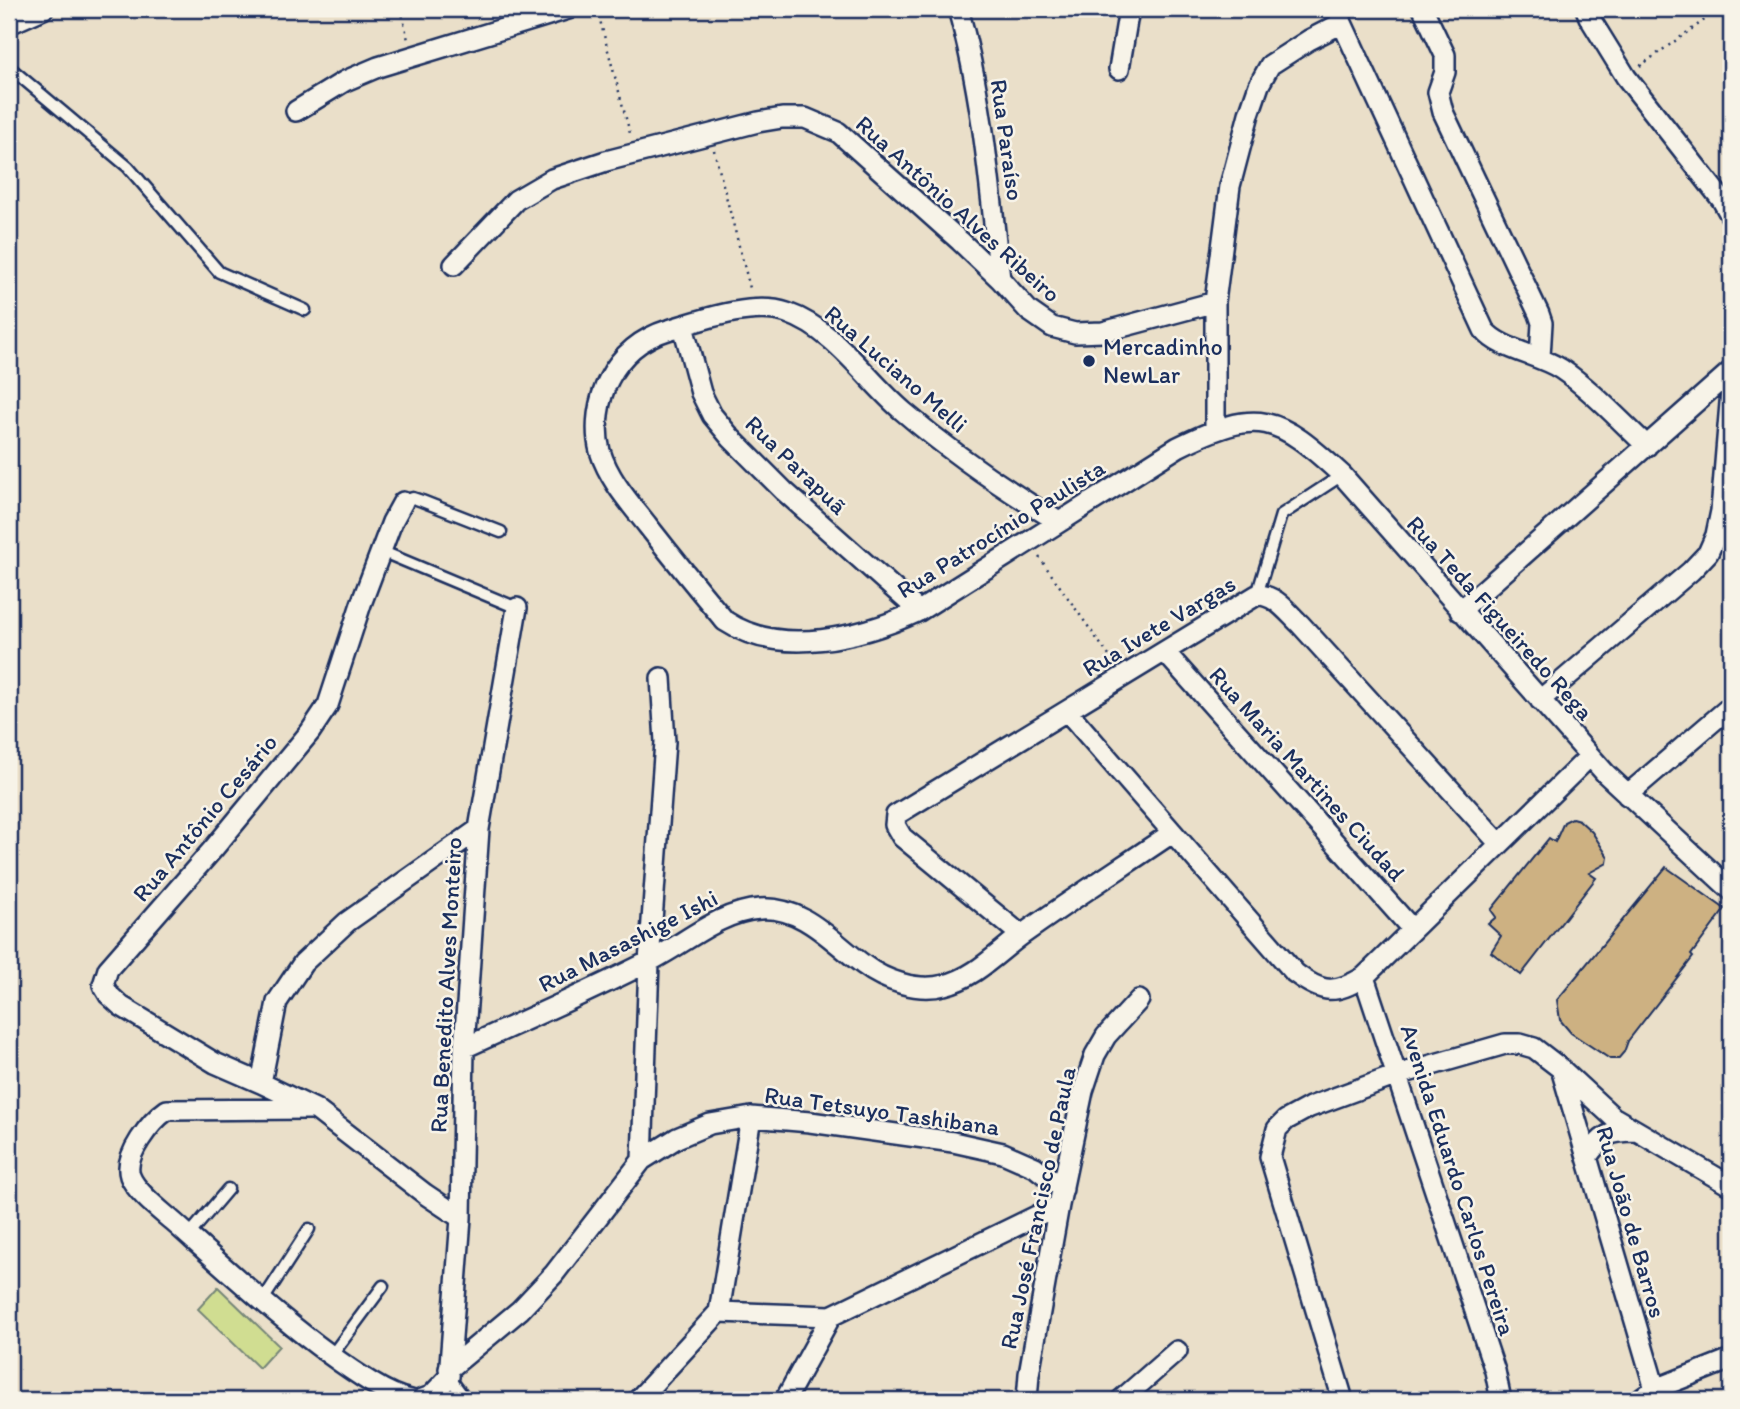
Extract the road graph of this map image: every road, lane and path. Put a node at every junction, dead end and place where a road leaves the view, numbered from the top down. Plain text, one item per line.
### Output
1 (43, 9) edge
2 (401, 9) edge
3 (568, 9) edge
4 (597, 9) edge
5 (958, 9) edge
6 (1129, 9) edge
7 (1423, 9) edge
8 (1586, 9) edge
9 (1720, 9) edge
10 (1340, 16) edge
11 (9, 24) edge
12 (412, 55) junction
13 (9, 67) edge
14 (1119, 69) dead end
15 (1626, 76) junction
16 (296, 111) dead end
17 (711, 135) junction
18 (636, 153) junction
19 (1731, 216) edge
20 (454, 265) dead end
21 (1000, 279) junction
22 (1215, 302) junction
23 (755, 309) junction
24 (305, 310) dead end
25 (683, 326) junction
26 (1540, 357) junction
27 (1731, 370) edge
28 (1731, 391) edge
29 (1215, 429) junction
30 (1647, 446) junction
31 (1342, 475) junction
32 (403, 502) joint
33 (1059, 522) junction
34 (501, 532) dead end
35 (1028, 543) junction
36 (381, 551) junction
37 (1257, 595) junction
38 (517, 608) joint
39 (919, 611) junction
40 (1460, 611) junction
41 (1165, 652) junction
42 (1124, 677) junction
43 (661, 678) dead end
44 (1540, 700) junction
45 (1731, 706) edge
46 (1067, 711) junction
47 (1590, 756) junction
48 (1627, 795) junction
49 (479, 829) junction
50 (1172, 833) junction
51 (1499, 843) junction
52 (1731, 891) edge
53 (1412, 929) junction
54 (1021, 935) junction
55 (649, 962) junction
56 (1364, 977) junction
57 (1139, 1000) dead end
58 (464, 1048) junction
59 (1560, 1068) junction
60 (1398, 1075) junction
61 (261, 1083) junction
62 (315, 1110) junction
63 (751, 1117) junction
64 (1637, 1131) junction
65 (1587, 1157) junction
66 (642, 1160) junction
67 (1731, 1185) edge
68 (228, 1189) dead end
69 (1061, 1197) junction
70 (461, 1218) junction
71 (309, 1229) dead end
72 (189, 1235) junction
73 (383, 1286) dead end
74 (263, 1300) junction
75 (719, 1312) junction
76 (831, 1316) junction
77 (1177, 1351) dead end
78 (332, 1355) junction
79 (1731, 1359) edge
80 (449, 1373) junction
81 (1648, 1395) edge
82 (411, 1400) edge
83 (420, 1400) edge
84 (466, 1400) edge
85 (638, 1400) edge
86 (785, 1400) edge
87 (1027, 1400) edge
88 (1121, 1400) edge
89 (1343, 1400) edge
90 (1501, 1400) edge

1 - 11 street
2 - 12 path
3 - 12 street
4 - 18 path
5 - 21 street, Rua Paraíso
6 - 14 street
7 - 26 street
8 - 15 street
9 - 15 path
10 - 22 street
10 - 26 street
12 - 16 street
13 - 24 lane
15 - 19 street
17 - 18 street, Rua Antônio Alves Ribeiro
17 - 21 street, Rua Antônio Alves Ribeiro
17 - 23 path
18 - 20 street, Rua Antônio Alves Ribeiro
21 - 22 street, Rua Antônio Alves Ribeiro
22 - 29 street
23 - 25 street, Rua Luciano Melli
23 - 33 street, Rua Luciano Melli
25 - 39 street, Rua Parapuã
25 - 39 street, Rua Patrocínio Paulista
26 - 30 street
27 - 30 street
28 - 44 street
29 - 31 street, Rua Teda Figueiredo Rega
29 - 33 street, Rua Patrocínio Paulista
30 - 40 street
31 - 37 lane
31 - 40 street, Rua Teda Figueiredo Rega
32 - 34 lane
32 - 36 street, Rua Antônio Cesário
33 - 35 street, Rua Patrocínio Paulista
35 - 39 street, Rua Patrocínio Paulista
35 - 42 path
36 - 38 lane
36 - 61 street, Rua Antônio Cesário
37 - 41 street, Rua Ivete Vargas
37 - 51 street, Rua Ivete Vargas
38 - 49 street, Rua Benedito Alves Monteiro
40 - 44 street, Rua Teda Figueiredo Rega
41 - 42 street, Rua Ivete Vargas
41 - 53 street, Rua Maria Martines Ciudad
42 - 46 street, Rua Ivete Vargas
43 - 55 street
44 - 47 street, Rua Teda Figueiredo Rega
45 - 48 street
46 - 50 street
46 - 54 street, Rua Ivete Vargas
47 - 48 street, Rua Teda Figueiredo Rega
47 - 51 street
48 - 52 street, Rua Teda Figueiredo Rega
49 - 58 street, Rua Benedito Alves Monteiro
49 - 61 street
50 - 54 street, Rua Masashige Ishi
50 - 56 street
51 - 53 street
53 - 56 street
54 - 55 street, Rua Masashige Ishi
55 - 58 street, Rua Masashige Ishi
55 - 66 street
56 - 60 street, Avenida Eduardo Carlos Pereira
57 - 69 street, Rua José Francisco de Paula
58 - 70 street, Rua Benedito Alves Monteiro
59 - 60 street
59 - 64 street
59 - 65 street, Rua João de Barros
60 - 89 street
60 - 90 street, Avenida Eduardo Carlos Pereira
61 - 62 street
62 - 70 street
62 - 72 street
63 - 66 street, Rua Tetsuyo Tashibana
63 - 69 street, Rua Tetsuyo Tashibana
63 - 75 street
64 - 65 street
64 - 67 street
65 - 81 street, Rua João de Barros
66 - 80 street, Rua Tetsuyo Tashibana
68 - 72 lane
69 - 76 street
69 - 87 street, Rua José Francisco de Paula
70 - 80 street, Rua Benedito Alves Monteiro
71 - 74 lane
72 - 74 street
73 - 78 lane
74 - 78 street
75 - 76 street
75 - 85 street
76 - 86 street
77 - 88 street
78 - 82 street
79 - 81 street
80 - 83 street, Rua Tetsuyo Tashibana
80 - 84 lane

